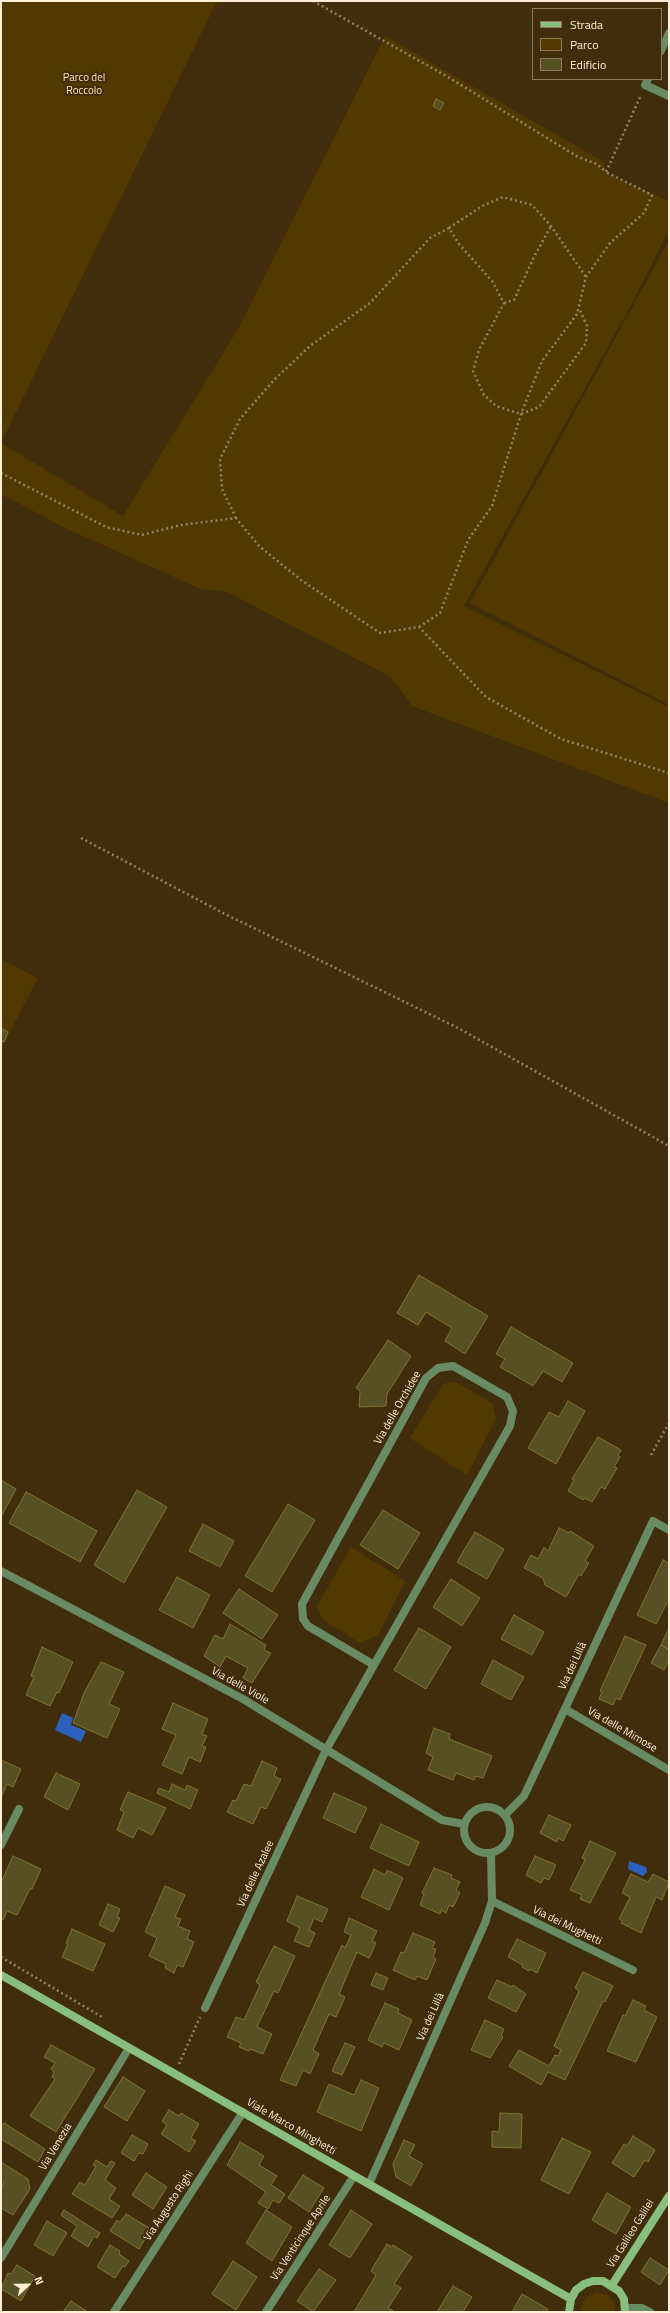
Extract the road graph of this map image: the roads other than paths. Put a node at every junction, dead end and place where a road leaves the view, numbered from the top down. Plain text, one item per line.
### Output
1 (669, 33) edge
2 (662, 48) edge
3 (646, 82) edge
4 (669, 96) edge
5 (669, 1530) edge
6 (1, 1571) edge
7 (374, 1665) junction
8 (565, 1709) junction
9 (326, 1750) junction
10 (669, 1770) edge
11 (18, 1809) dead end
12 (505, 1815) junction
13 (464, 1824) junction
14 (1, 1845) edge
15 (491, 1853) junction
16 (492, 1901) junction
17 (633, 1970) dead end
18 (1, 1975) edge
19 (205, 2008) road end
20 (130, 2048) junction
21 (243, 2112) junction
22 (354, 2176) junction
23 (369, 2184) junction
24 (669, 2196) edge
25 (1, 2258) edge
26 (612, 2285) junction
27 (571, 2299) junction
28 (626, 2310) edge
29 (114, 2312) edge
30 (266, 2312) edge
31 (569, 2312) edge
32 (650, 2312) edge

1 - 2 street
3 - 4 street
5 - 8 street, Via dei Lillà
6 - 9 street, Via delle Viole
7 - 7 street, Via delle Orchidee
7 - 9 street, Via delle Orchidee
8 - 10 street, Via delle Mimose
8 - 12 street, Via dei Lillà
9 - 13 street, Via delle Viole
9 - 19 street, Via delle Azalee
11 - 14 street
12 - 13 street
12 - 15 street
13 - 15 street
15 - 16 street, Via dei Lillà
16 - 17 street, Via dei Mughetti
16 - 23 street, Via dei Lillà
18 - 20 street, Viale Marco Minghetti
20 - 21 street, Viale Marco Minghetti
20 - 25 street, Via Venezia
21 - 22 street, Viale Marco Minghetti
21 - 29 street, Via Augusto Righi
22 - 23 street, Viale Marco Minghetti
22 - 30 street, Via Venticinque Aprile
23 - 27 street, Viale Marco Minghetti
24 - 26 street, Via Galileo Galilei
26 - 27 street
26 - 28 street
27 - 31 street
28 - 32 street

